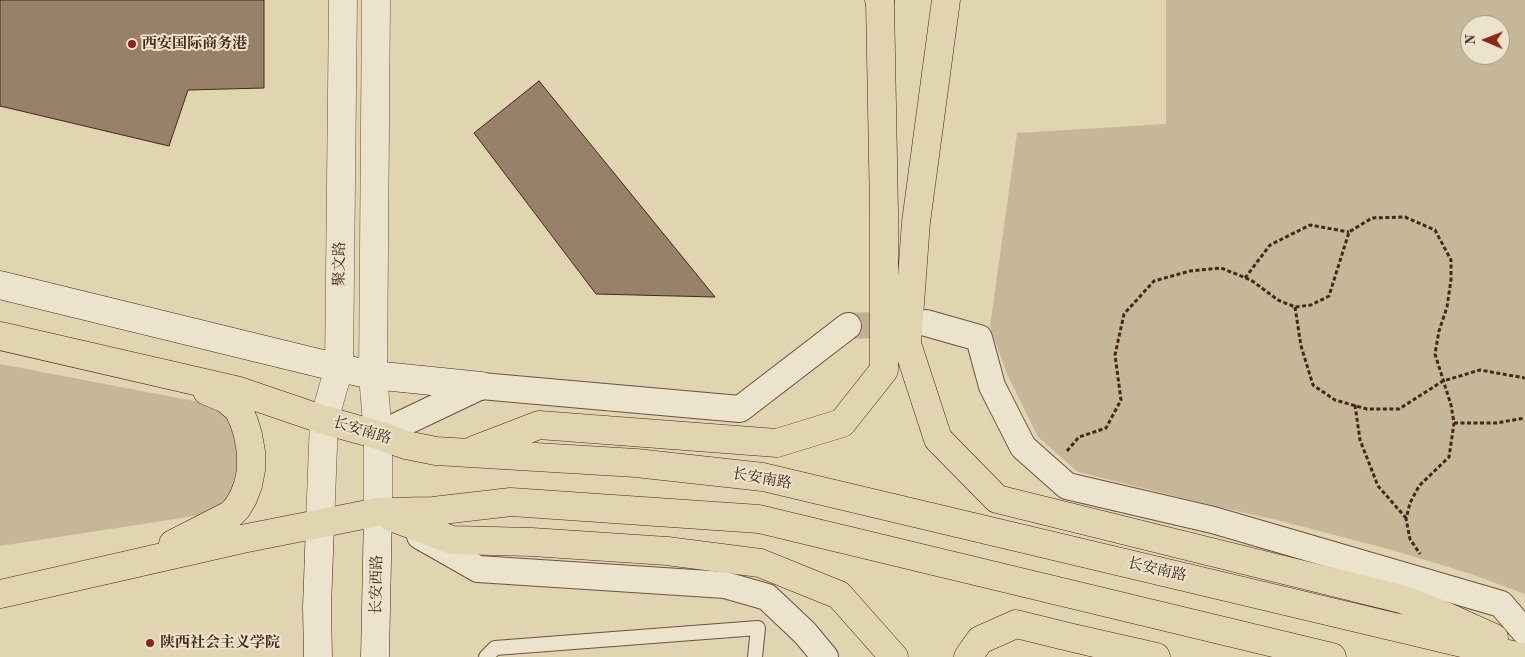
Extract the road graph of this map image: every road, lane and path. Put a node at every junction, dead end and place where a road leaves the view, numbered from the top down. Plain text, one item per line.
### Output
1 (343, 0) edge
2 (376, 0) edge
3 (946, 0) edge
4 (880, 1) edge
5 (1349, 232) junction
6 (1245, 278) junction
7 (0, 285) edge
8 (1295, 307) junction
9 (926, 323) tunnel mouth
10 (848, 326) tunnel mouth
11 (0, 336) edge
12 (339, 368) junction
13 (373, 375) junction
14 (173, 376) junction
15 (1525, 378) edge
16 (1443, 381) junction
17 (481, 386) junction
18 (1355, 406) junction
19 (1525, 418) edge
20 (324, 420) junction
21 (1454, 422) junction
22 (378, 435) junction
23 (1067, 451) dead end
24 (464, 453) junction
25 (378, 512) junction
26 (1406, 519) junction
27 (320, 525) junction
28 (1424, 562) dead end
29 (133, 564) junction
30 (0, 594) edge
31 (1525, 632) edge
32 (1525, 652) edge
33 (318, 657) edge
34 (375, 657) edge
35 (486, 657) edge
36 (755, 657) edge
37 (825, 657) edge
38 (894, 657) edge
39 (968, 657) edge
40 (1156, 657) edge
41 (1332, 657) edge
42 (1521, 657) edge

1 - 12 street, 聚文路
2 - 13 street
3 - 32 main road
4 - 24 main road
5 - 6 path
5 - 8 path
5 - 16 path
6 - 8 path
6 - 23 path
7 - 12 street
8 - 18 path
9 - 31 street
10 - 17 street
11 - 14 main road, 长安南路
12 - 13 street
12 - 20 street, 聚文路
13 - 17 street
13 - 22 street
14 - 20 main road, 长安南路
14 - 29 main road
15 - 16 path
16 - 18 path
16 - 21 path
17 - 22 street
18 - 26 path
19 - 21 path
20 - 22 main road, 长安南路
20 - 27 street, 聚文路
21 - 26 path
22 - 24 main road, 长安南路
22 - 25 street
24 - 42 main road, 长安南路
25 - 27 main road
25 - 34 street, 长安西路
25 - 37 street
25 - 38 main road
25 - 41 main road
26 - 28 path
27 - 29 main road
27 - 33 street
29 - 30 main road
35 - 36 lane
39 - 40 main road

